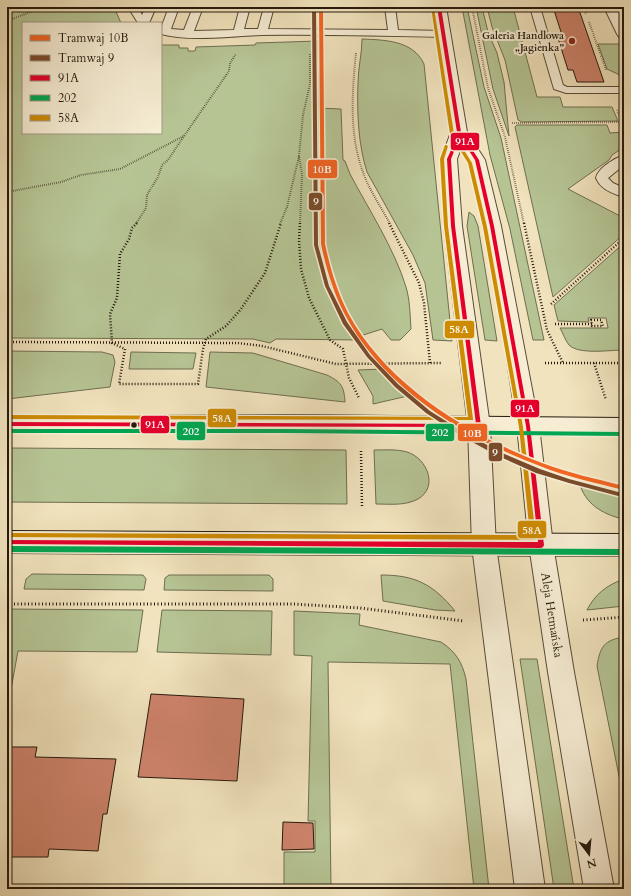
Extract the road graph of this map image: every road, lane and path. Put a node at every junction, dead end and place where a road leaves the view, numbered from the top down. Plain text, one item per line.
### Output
1 (43, 7) edge
2 (133, 7) edge
3 (151, 7) edge
4 (174, 7) edge
5 (198, 7) edge
6 (245, 7) edge
7 (269, 7) edge
8 (390, 7) edge
9 (439, 7) edge
10 (472, 7) edge
11 (535, 7) edge
12 (584, 7) edge
13 (611, 7) edge
14 (7, 21) edge
15 (142, 22) edge
16 (144, 22) edge
17 (163, 32) edge
18 (262, 32) junction
19 (238, 33) junction
20 (310, 33) junction
21 (393, 33) junction
22 (188, 34) junction
23 (444, 34) junction
24 (624, 34) edge
25 (357, 48) dead end
26 (613, 90) junction
27 (624, 90) edge
28 (624, 122) edge
29 (512, 123) dead end
30 (459, 132) junction
31 (184, 136) junction
32 (299, 156) junction
33 (624, 159) edge
34 (7, 192) edge
35 (624, 193) edge
36 (624, 238) edge
37 (551, 304) dead end
38 (556, 324) dead end
39 (592, 324) junction
40 (7, 342) edge
41 (112, 343) junction
42 (205, 343) junction
43 (346, 363) junction
44 (448, 363) dead end
45 (543, 363) dead end
46 (563, 363) junction
47 (594, 363) junction
48 (624, 363) edge
49 (430, 364) junction
50 (603, 392) dead end
51 (359, 400) dead end
52 (7, 424) edge
53 (479, 426) junction
54 (528, 426) junction
55 (624, 427) edge
56 (360, 447) dead end
57 (621, 449) dead end
58 (624, 466) edge
59 (362, 507) dead end
60 (7, 542) edge
61 (541, 545) junction
62 (624, 545) edge
63 (484, 546) junction
64 (7, 604) edge
65 (624, 617) edge
66 (579, 620) dead end
67 (467, 621) dead end
68 (530, 889) edge
69 (598, 889) edge

1 - 14 path
2 - 15 lane
3 - 16 lane
4 - 17 lane
5 - 22 lane
6 - 19 lane
7 - 18 lane
8 - 21 lane
9 - 23 street, Aleja Hetmańska
10 - 46 path
11 - 26 lane
12 - 26 path
13 - 24 street
17 - 22 lane
18 - 19 lane
18 - 20 lane
19 - 22 lane
19 - 31 path
20 - 21 lane
20 - 32 path
21 - 23 lane
23 - 30 street, Aleja Hetmańska
25 - 49 path
26 - 27 lane
28 - 29 path
30 - 53 street, Aleja Hetmańska
30 - 54 street, Aleja Hetmańska
31 - 34 path
31 - 41 path
32 - 42 path
32 - 43 path
33 - 35 lane
36 - 37 path
38 - 39 path
39 - 39 path
40 - 41 path
41 - 42 path
41 - 42 path
42 - 43 path
43 - 49 path
43 - 51 path
44 - 49 path
45 - 46 path
46 - 47 path
47 - 48 path
47 - 50 path
52 - 53 street
53 - 54 street
53 - 63 street, Aleja Hetmańska
54 - 55 street
54 - 61 street, Aleja Hetmańska
56 - 59 path
57 - 58 path
60 - 63 street
61 - 62 street
61 - 63 street
61 - 69 street, Aleja Hetmańska
63 - 68 street, Aleja Hetmańska
64 - 67 path
65 - 66 path

